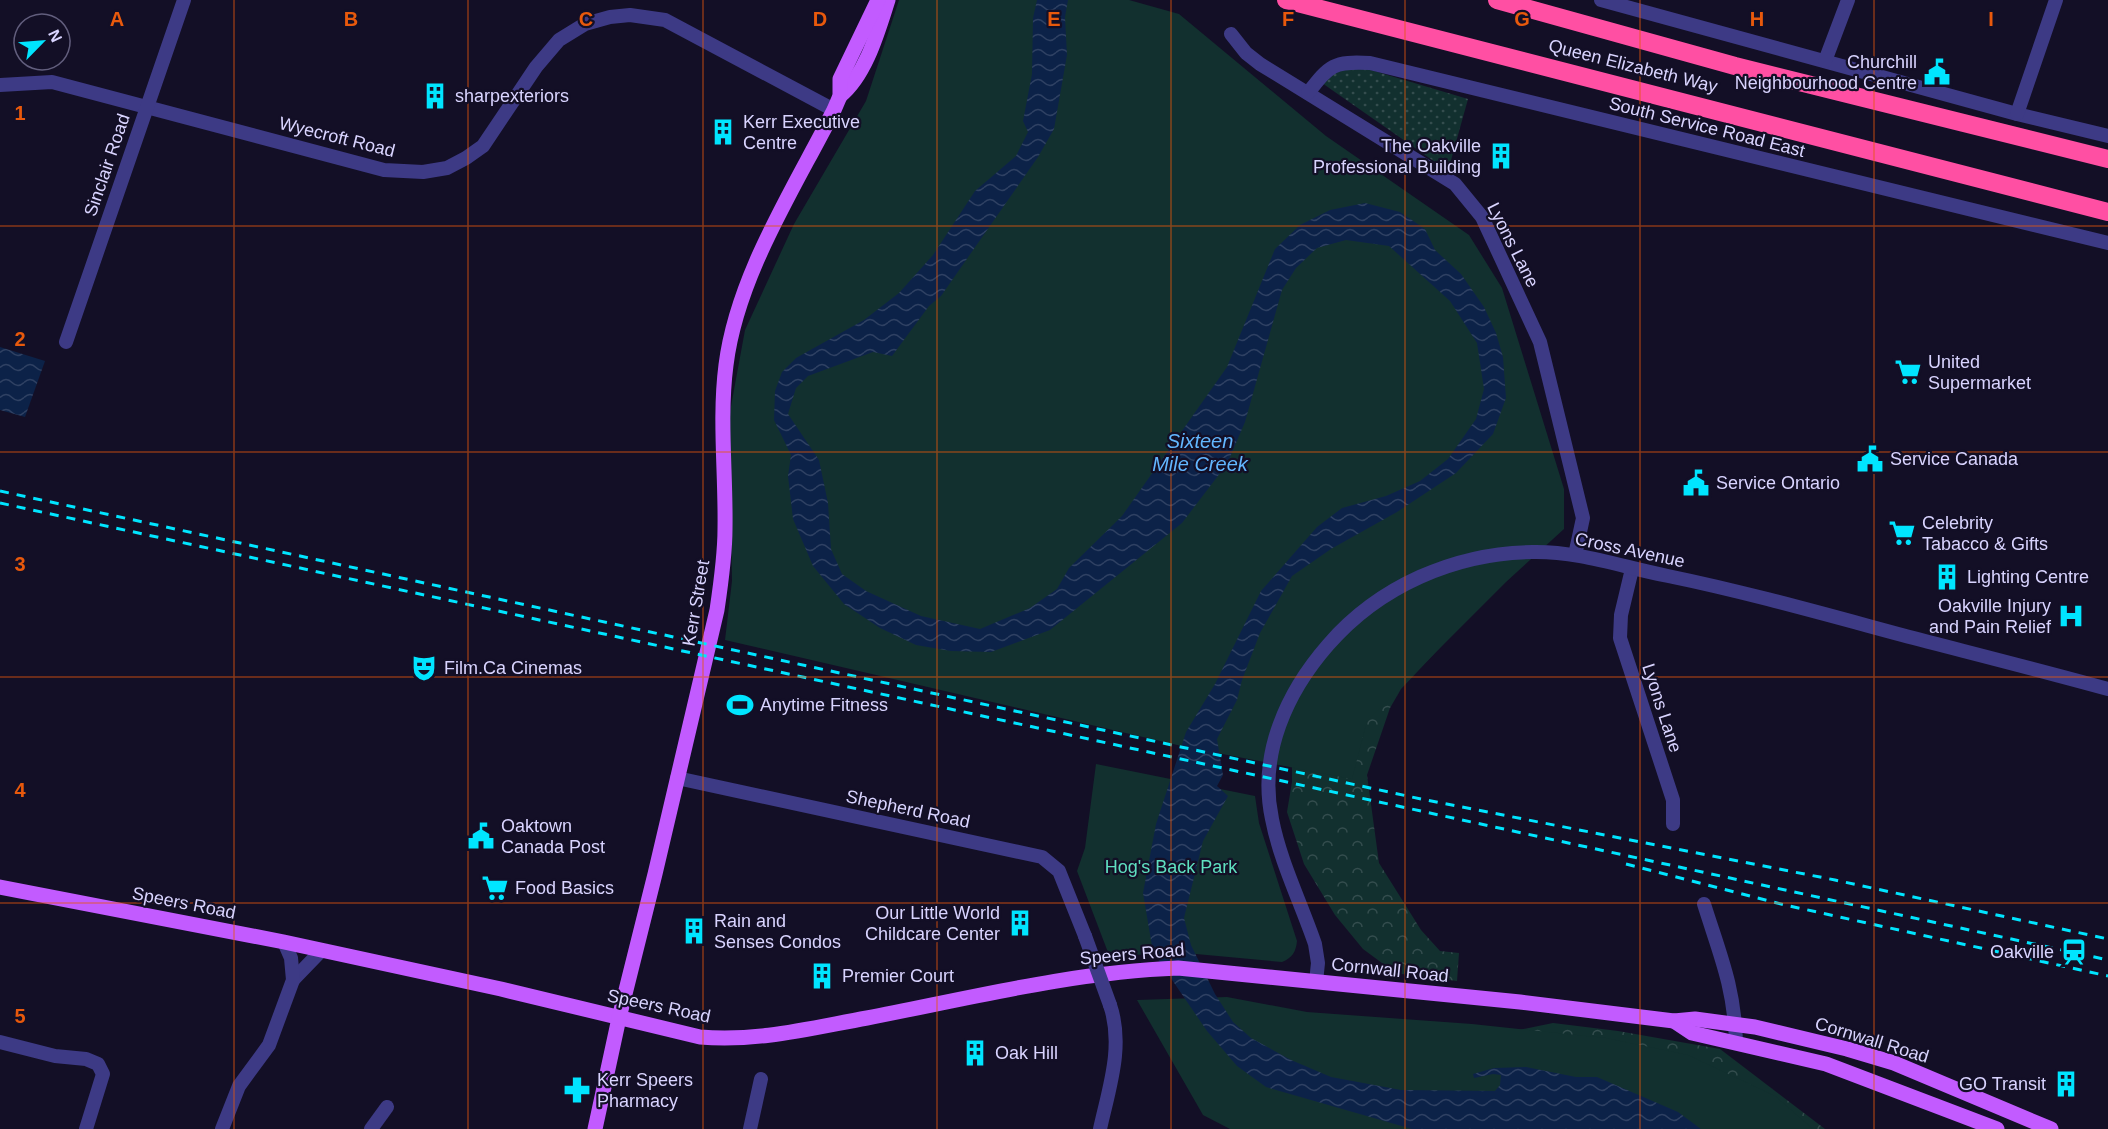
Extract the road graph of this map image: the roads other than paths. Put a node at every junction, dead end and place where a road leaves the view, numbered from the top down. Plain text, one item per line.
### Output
1 (184, 0) edge
2 (878, 0) edge
3 (888, 0) edge
4 (1286, 0) edge
5 (1497, 0) edge
6 (1601, 0) edge
7 (1848, 0) edge
8 (2056, 0) edge
9 (1645, 5) edge
10 (1231, 34) dead end
11 (1826, 61) junction
12 (0, 86) edge
13 (1308, 93) junction
14 (837, 103) junction
15 (147, 105) junction
16 (2017, 114) junction
17 (2108, 136) edge
18 (2108, 159) edge
19 (2108, 212) edge
20 (2108, 243) edge
21 (66, 342) dead end
22 (1575, 555) junction
23 (1632, 568) junction
24 (2108, 689) edge
25 (677, 778) junction
26 (1672, 824) dead end
27 (0, 887) edge
28 (1704, 904) dead end
29 (284, 942) junction
30 (321, 951) junction
31 (293, 980) junction
32 (1316, 982) junction
33 (619, 1018) junction
34 (1674, 1021) junction
35 (1735, 1024) junction
36 (1736, 1041) junction
37 (0, 1042) edge
38 (1906, 1068) junction
39 (761, 1079) dead end
40 (1902, 1091) junction
41 (387, 1107) dead end
42 (1101, 1125) edge
43 (86, 1129) edge
44 (222, 1129) edge
45 (371, 1129) edge
46 (595, 1129) edge
47 (750, 1129) edge
48 (1114, 1129) edge
49 (1997, 1129) edge
50 (2051, 1129) edge

1 - 15 street, Sinclair Road
2 - 14 main road, Kerr Street
3 - 14 main road, Kerr Street
4 - 19 highway, Queen Elizabeth Way
5 - 18 highway, Queen Elizabeth Way
6 - 9 street
7 - 11 street
8 - 16 street
9 - 11 street
10 - 13 street, Lyons Lane
11 - 16 street
12 - 15 street, Wyecroft Road
13 - 20 street, South Service Road East
13 - 22 street, Lyons Lane
14 - 15 street, Wyecroft Road
14 - 25 main road, Kerr Street
15 - 21 street, Sinclair Road
16 - 17 street
22 - 23 street, Cross Avenue
22 - 32 street, Cross Avenue
23 - 24 street, Cross Avenue
23 - 26 street, Lyons Lane
25 - 33 main road, Kerr Street
25 - 42 street, Shepherd Road, bridge
27 - 29 main road, Speers Road
28 - 35 street
29 - 30 main road, Speers Road
29 - 31 street
30 - 31 street
30 - 33 main road, Speers Road
31 - 44 street
32 - 33 main road, Speers Road
32 - 34 main road, Cornwall Road
33 - 46 main road, Kerr Street
34 - 35 main road, Cornwall Road
34 - 36 main road, Cornwall Road
35 - 36 street
35 - 38 main road, Cornwall Road
36 - 40 main road, Cornwall Road
37 - 43 street
38 - 40 main road
38 - 50 main road, Cornwall Road
39 - 47 street
40 - 49 main road, Cornwall Road
41 - 45 street
42 - 48 street

